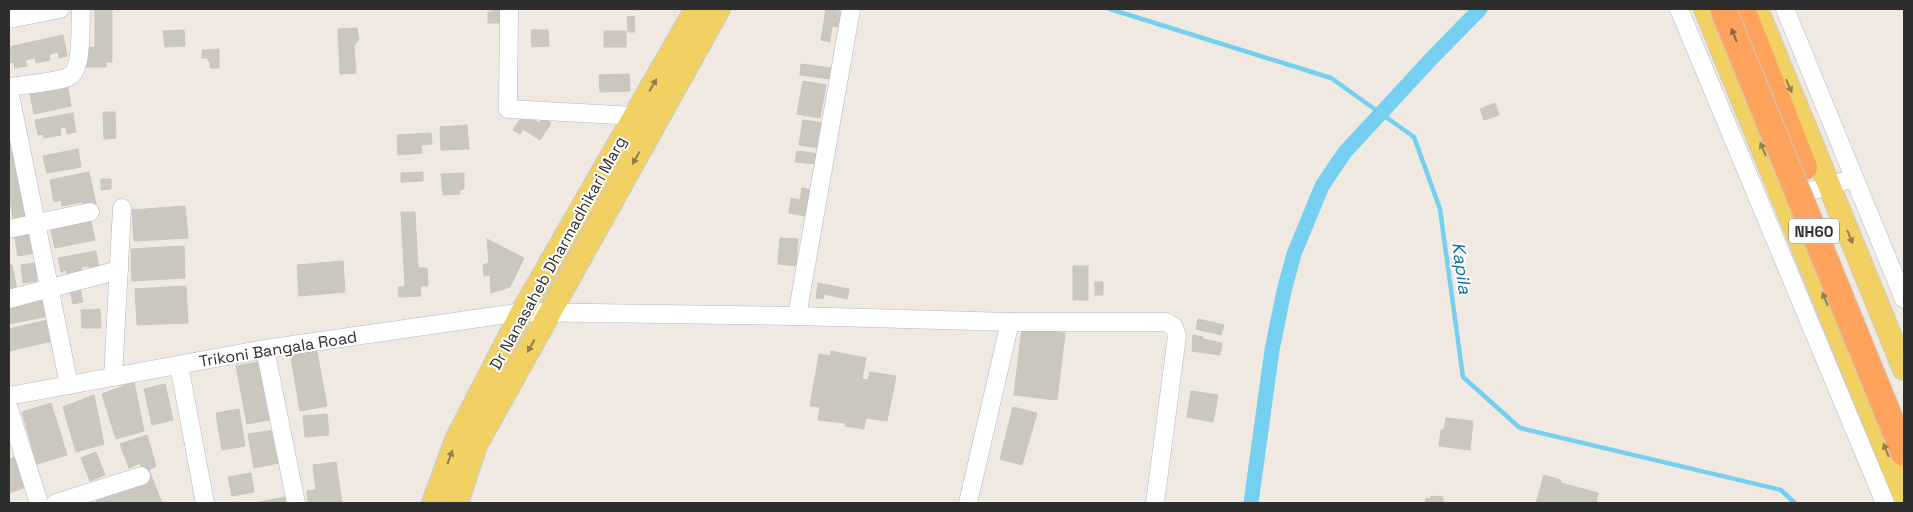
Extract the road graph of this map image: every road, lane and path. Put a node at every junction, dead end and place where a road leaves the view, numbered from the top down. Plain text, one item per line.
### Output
1 (60, 9) edge
2 (81, 9) edge
3 (509, 9) edge
4 (696, 9) edge
5 (720, 9) edge
6 (851, 9) edge
7 (1679, 9) edge
8 (1705, 9) edge
9 (1723, 9) edge
10 (1742, 9) edge
11 (1757, 9) edge
12 (1785, 9) edge
13 (9, 19) edge
14 (9, 89) edge
15 (645, 120) junction
16 (1854, 178) junction
17 (1830, 185) junction
18 (1784, 199) junction
19 (1762, 207) junction
20 (122, 208) dead end
21 (90, 212) dead end
22 (36, 224) junction
23 (9, 229) edge
24 (118, 270) junction
25 (49, 288) junction
26 (1902, 288) edge
27 (9, 299) edge
28 (522, 312) junction
29 (549, 314) junction
30 (797, 316) junction
31 (1010, 322) junction
32 (266, 349) junction
33 (179, 365) junction
34 (1904, 369) edge
35 (113, 377) junction
36 (69, 385) junction
37 (9, 396) edge
38 (9, 409) edge
39 (1904, 412) edge
40 (1904, 453) edge
41 (141, 476) dead end
42 (1904, 495) edge
43 (39, 503) edge
44 (56, 503) edge
45 (205, 503) edge
46 (296, 503) edge
47 (433, 503) edge
48 (457, 503) edge
49 (968, 503) edge
50 (1155, 503) edge
51 (1885, 503) edge

1 - 13 street
2 - 14 street
3 - 15 street
15 -> 4 main road, Dr Nanasaheb Dharmadhikari Marg
5 - 15 main road, Dr Nanasaheb Dharmadhikari Marg
6 - 30 street
7 - 19 street
18 -> 8 main road
40 -> 9 highway, NH60, bridge
10 - 39 highway, NH60
11 -> 17 main road
12 - 16 street
14 - 22 street
15 - 28 main road, Dr Nanasaheb Dharmadhikari Marg
15 -> 29 main road, Dr Nanasaheb Dharmadhikari Marg
16 - 17 street
16 - 26 street
17 - 18 street
17 -> 34 main road
18 - 19 street
42 -> 18 main road
19 - 51 street
20 - 24 street
21 - 22 street
22 - 23 street
22 - 25 street
24 - 25 street
24 - 35 street
25 - 27 street
25 - 36 street
28 - 29 street, Trikoni Bangala Road
28 - 32 street, Trikoni Bangala Road
47 -> 28 main road, Dr Nanasaheb Dharmadhikari Marg
29 - 30 street, Trikoni Bangala Road
29 -> 48 main road, Dr Nanasaheb Dharmadhikari Marg
30 - 31 street, Trikoni Bangala Road
31 - 49 street
31 - 50 street, Trikoni Bangala Road
32 - 33 street, Trikoni Bangala Road
32 - 46 street
33 - 35 street, Trikoni Bangala Road
33 - 45 street
35 - 36 street, Trikoni Bangala Road
36 - 37 street, Trikoni Bangala Road
38 - 43 street
41 - 44 street

